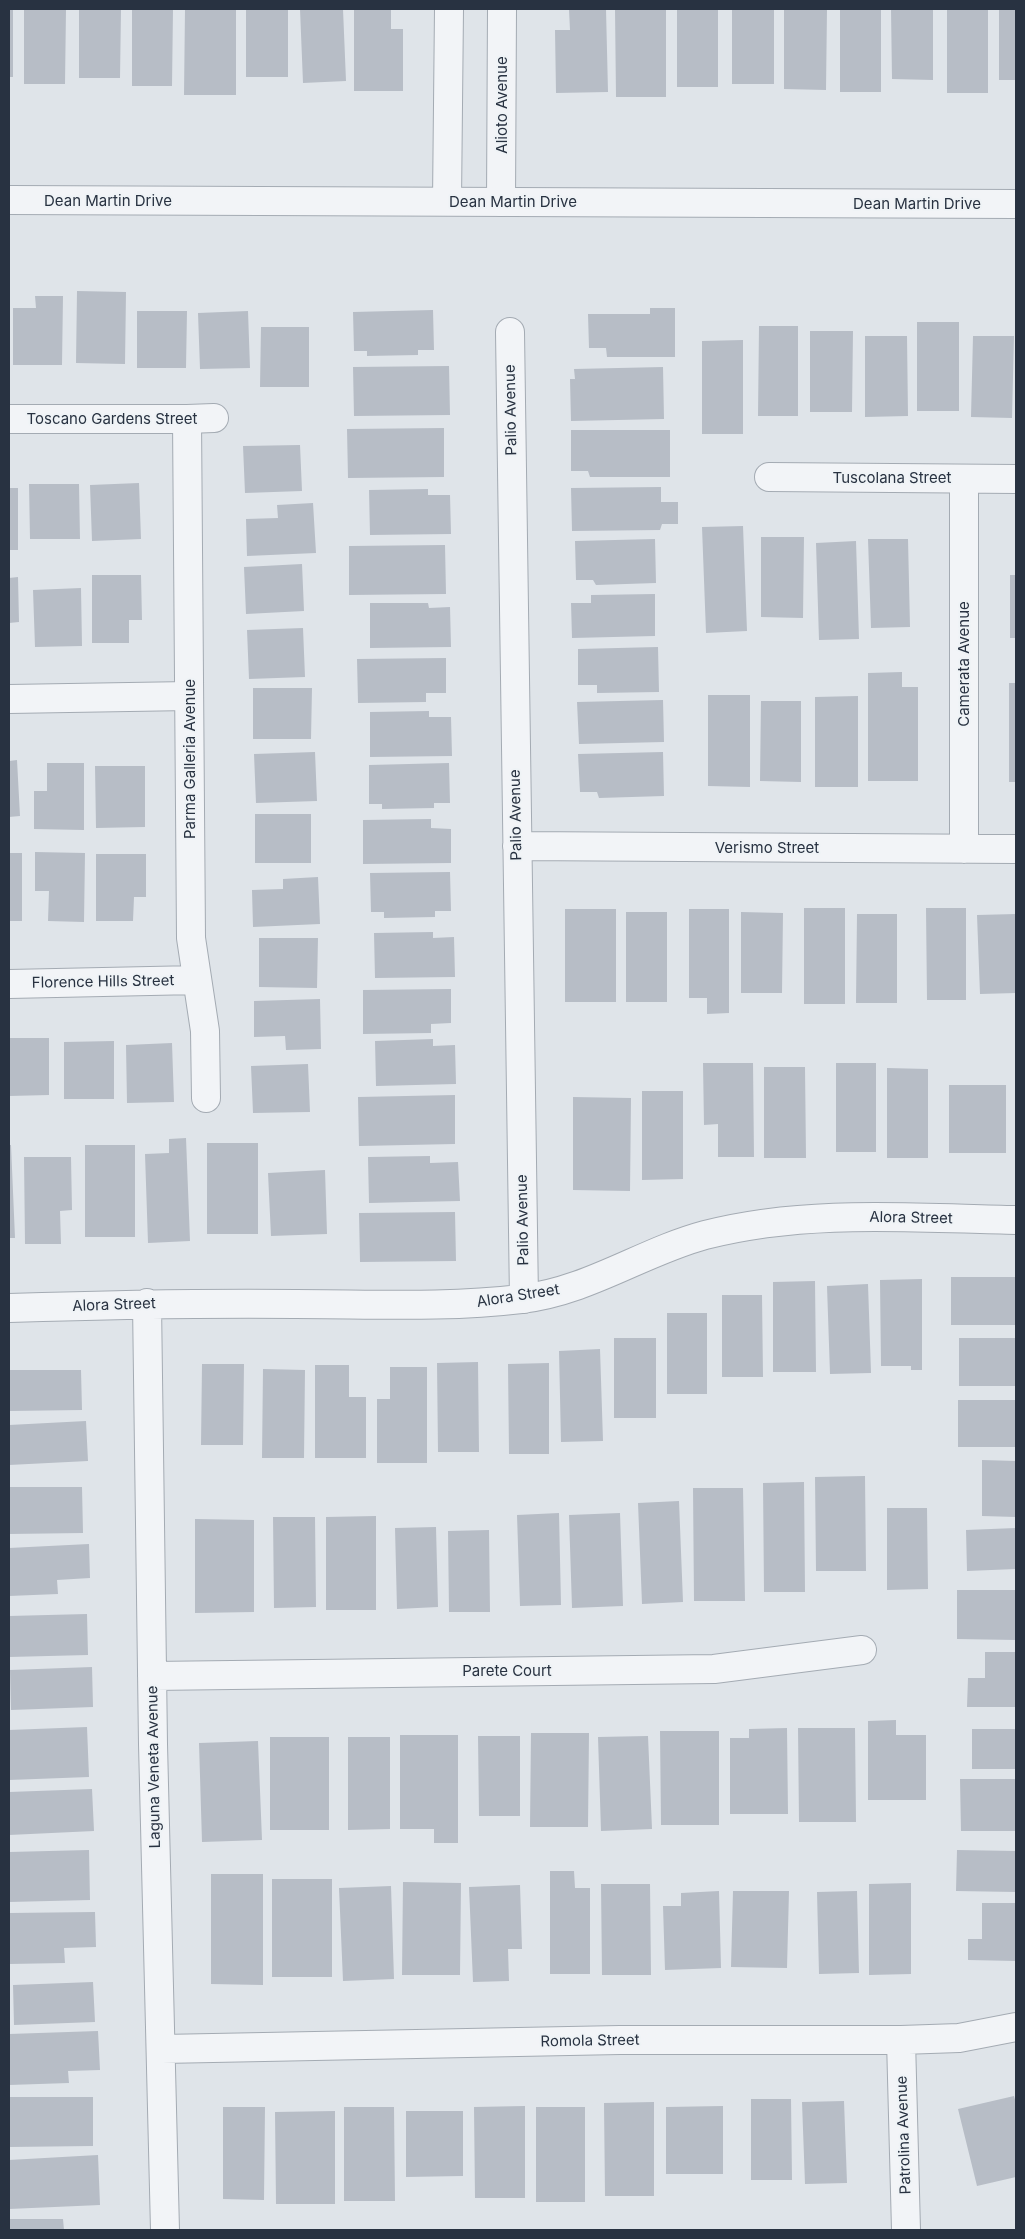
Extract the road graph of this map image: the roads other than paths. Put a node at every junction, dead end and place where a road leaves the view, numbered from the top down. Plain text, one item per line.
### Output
1 (449, 9) edge
2 (502, 9) edge
3 (9, 200) edge
4 (447, 201) junction
5 (501, 202) junction
6 (1016, 204) edge
7 (510, 332) dead end
8 (214, 418) dead end
9 (9, 419) edge
10 (186, 419) junction
11 (769, 477) dead end
12 (964, 479) junction
13 (1016, 479) edge
14 (189, 696) junction
15 (9, 699) edge
16 (517, 846) junction
17 (964, 849) junction
18 (1016, 850) edge
19 (198, 980) junction
20 (9, 984) edge
21 (206, 1098) dead end
22 (1016, 1220) edge
23 (524, 1299) junction
24 (147, 1303) junction
25 (9, 1308) edge
26 (862, 1650) dead end
27 (152, 1676) junction
28 (1016, 2027) edge
29 (901, 2040) junction
30 (162, 2049) junction
31 (166, 2230) edge
32 (906, 2230) edge

1 - 4 street
2 - 5 street, Alioto Avenue
3 - 4 street, Dean Martin Drive
4 - 5 street, Dean Martin Drive
5 - 6 street, Dean Martin Drive
7 - 16 street, Palio Avenue
8 - 10 street, Toscano Gardens Street
9 - 10 street, Toscano Gardens Street
10 - 14 street, Parma Galleria Avenue
11 - 12 street, Tuscolana Street
12 - 13 street, Tuscolana Street
12 - 17 street, Camerata Avenue
14 - 15 street
14 - 19 street, Parma Galleria Avenue
16 - 17 street, Verismo Street
16 - 23 street, Palio Avenue
17 - 18 street, Verismo Street
19 - 20 street, Florence Hills Street
19 - 21 street, Parma Galleria Avenue
22 - 23 street, Alora Street
23 - 24 street, Alora Street
24 - 25 street, Alora Street
24 - 27 street, Laguna Veneta Avenue
26 - 27 street, Parete Court
27 - 30 street, Laguna Veneta Avenue
28 - 29 street, Romola Street
29 - 30 street, Romola Street
29 - 32 street, Patrolina Avenue
30 - 31 street, Laguna Veneta Avenue

